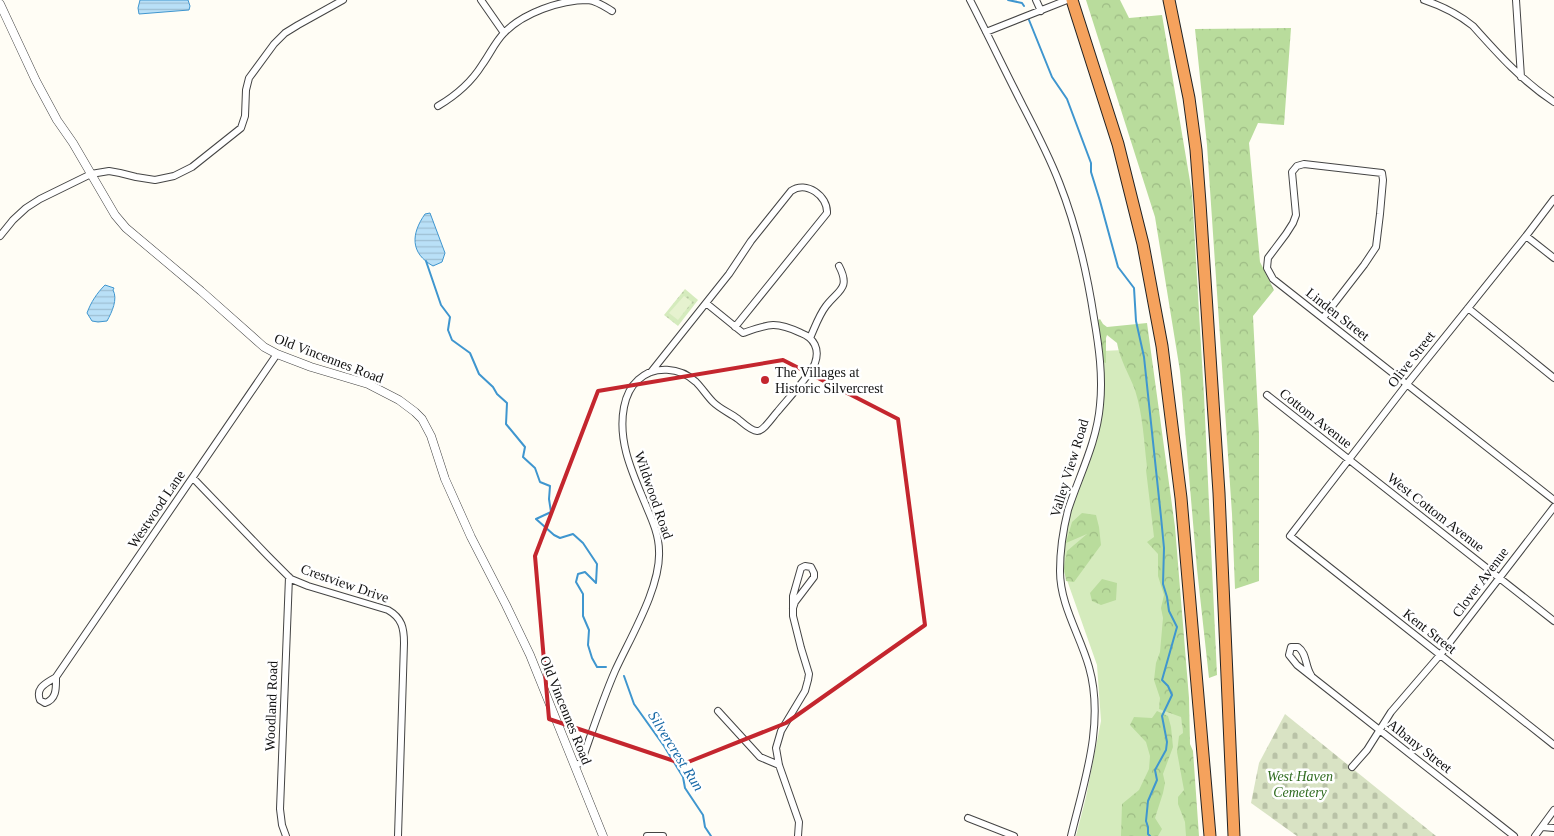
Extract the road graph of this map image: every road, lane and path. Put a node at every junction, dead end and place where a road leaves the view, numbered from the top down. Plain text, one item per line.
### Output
1 (343, 0) edge
2 (481, 0) edge
3 (970, 0) edge
4 (1036, 0) edge
5 (1067, 0) edge
6 (1072, 0) edge
7 (1424, 0) edge
8 (1516, 0) edge
9 (1169, 1) edge
10 (0, 4) edge
11 (612, 11) dead end
12 (1041, 11) junction
13 (986, 32) junction
14 (504, 33) junction
15 (1521, 78) junction
16 (1554, 102) edge
17 (438, 106) dead end
18 (91, 174) junction
19 (1554, 199) edge
20 (0, 236) edge
21 (1526, 236) junction
22 (1554, 258) edge
23 (839, 266) dead end
24 (706, 303) junction
25 (1468, 308) junction
26 (1323, 318) junction
27 (735, 327) junction
28 (810, 338) junction
29 (276, 354) junction
30 (650, 372) junction
31 (1554, 378) edge
32 (1407, 384) junction
33 (1267, 396) dead end
34 (1350, 460) junction
35 (193, 478) junction
36 (1554, 500) edge
37 (1554, 507) edge
38 (1290, 536) joint
39 (289, 576) junction
40 (1499, 578) junction
41 (793, 608) junction
42 (1554, 622) edge
43 (1440, 655) junction
44 (1311, 675) junction
45 (56, 677) dead end
46 (718, 711) dead end
47 (1380, 730) junction
48 (1554, 745) edge
49 (575, 765) junction
50 (779, 765) junction
51 (1352, 767) dead end
52 (1554, 810) edge
53 (968, 818) dead end
54 (1542, 827) junction
55 (1554, 828) edge
56 (286, 836) edge
57 (398, 836) edge
58 (603, 836) edge
59 (647, 836) edge
60 (664, 836) edge
61 (798, 836) edge
62 (1014, 836) edge
63 (1072, 836) edge
64 (1210, 836) edge
65 (1234, 836) edge
66 (1514, 836) edge
67 (1535, 836) edge

1 - 18 street
2 - 14 street
3 - 13 street, Valley View Road
4 - 12 street
5 - 12 street
6 - 64 highway
7 - 15 street
8 - 15 street
9 - 65 highway
10 - 18 street, Old Vincennes Road
11 - 14 street
12 - 13 street
13 - 63 street, Valley View Road
14 - 17 street
15 - 16 street
18 - 20 street
18 - 29 street, Old Vincennes Road
19 - 21 street, Olive Street
21 - 22 street
21 - 25 street, Olive Street
23 - 28 street
24 - 27 street
24 - 27 street, Wildwood Road
24 - 30 street, Wildwood Road
25 - 31 street
25 - 32 street, Olive Street
26 - 26 street, Linden Street
26 - 32 street, Linden Street
27 - 28 street
28 - 30 street
29 - 35 street, Westwood Lane
29 - 49 street, Old Vincennes Road
30 - 49 street, Wildwood Road
32 - 34 street, Olive Street
32 - 36 street, Linden Street
33 - 34 street, Cottom Avenue
34 - 38 street, Olive Street
34 - 40 street, West Cottom Avenue
35 - 39 street, Crestview Drive
35 - 45 street, Westwood Lane
37 - 40 street, Clover Avenue
38 - 43 street, Kent Street
39 - 56 street, Woodland Road
39 - 57 street, Crestview Drive
40 - 42 street, West Cottom Avenue
40 - 43 street, Clover Avenue
41 - 41 street
41 - 50 street
43 - 47 street, Clover Avenue
43 - 48 street, Kent Street
44 - 44 street, Albany Street
44 - 47 street, Albany Street
46 - 50 street
47 - 51 street, Clover Avenue
47 - 66 street, Albany Street
49 - 58 street, Old Vincennes Road
50 - 61 street
52 - 54 street
53 - 62 street
54 - 55 street
54 - 67 street
59 - 60 street

